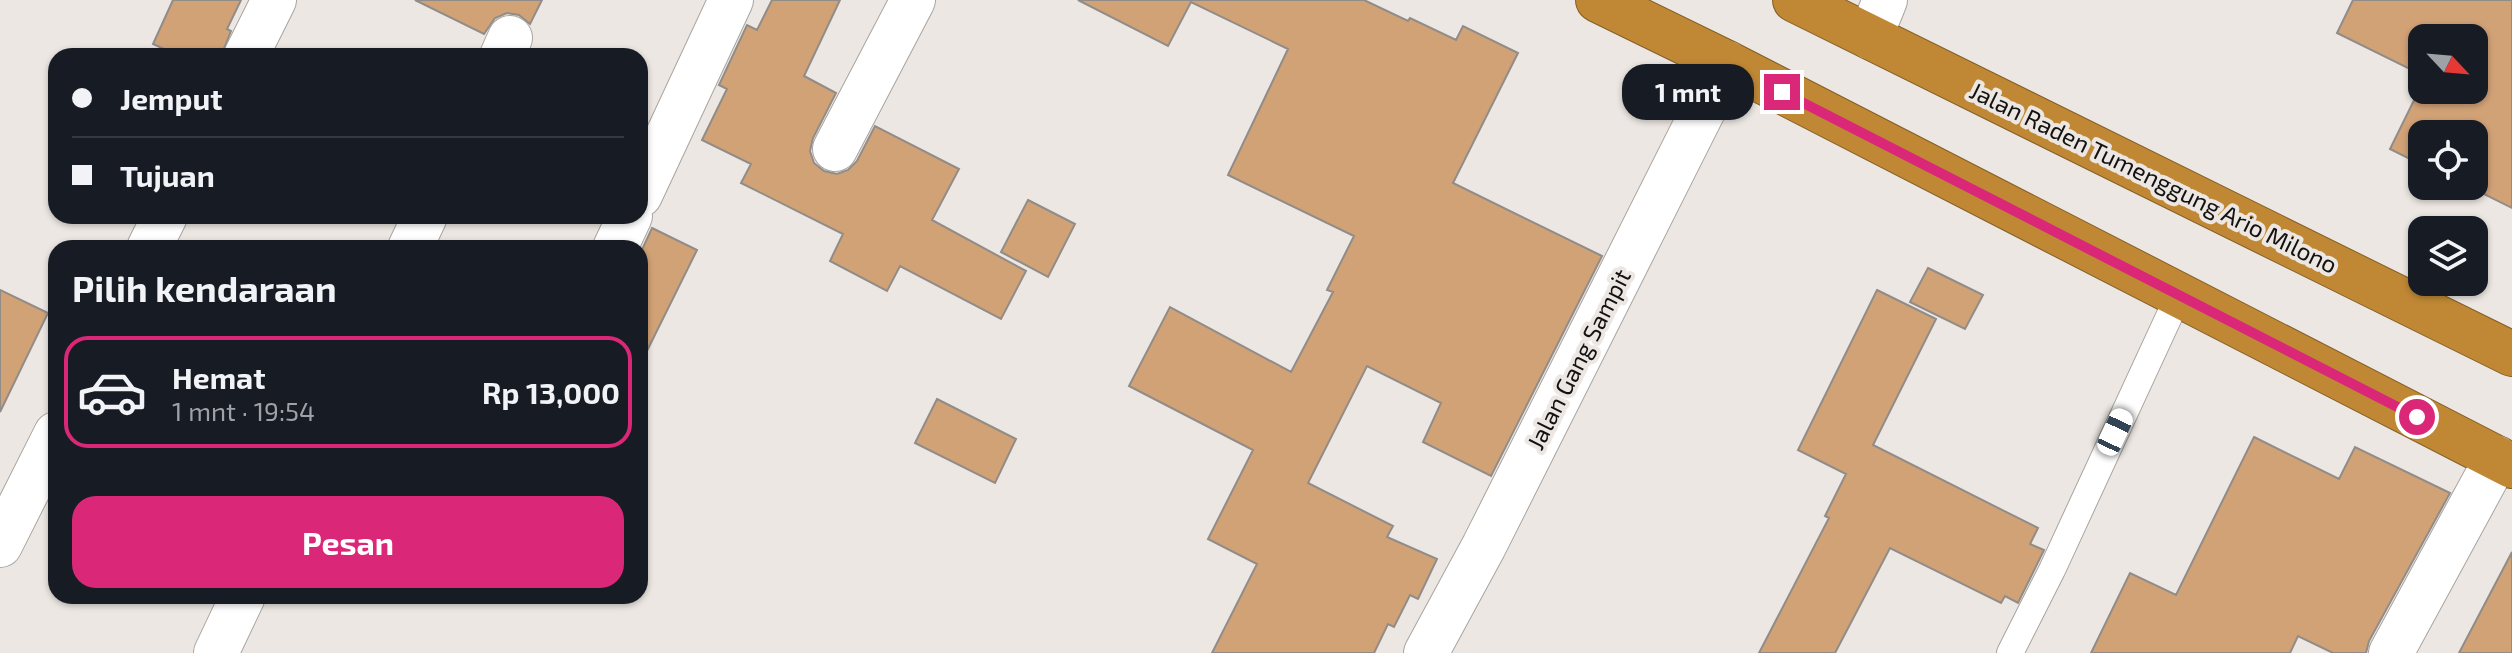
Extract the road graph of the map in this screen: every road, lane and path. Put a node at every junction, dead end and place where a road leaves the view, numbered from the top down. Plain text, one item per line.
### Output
1 (274, 0) edge
2 (731, 0) edge
3 (913, 0) edge
4 (1598, 0) edge
5 (1795, 0) edge
6 (1877, 18) edge
7 (250, 48) edge
8 (1727, 63) junction
9 (835, 149) dead end
10 (648, 178) edge
11 (2179, 295) junction
12 (2512, 354) edge
13 (48, 450) edge
14 (2504, 462) edge
15 (0, 545) edge
16 (239, 604) edge
17 (216, 653) edge
18 (1426, 653) edge
19 (2010, 653) edge
20 (2391, 653) edge

1 - 7 street
2 - 10 street
3 - 9 street
4 - 8 highway
5 - 6 highway, Jalan Raden Tumenggung Ario Milono
6 - 12 highway, Jalan Raden Tumenggung Ario Milono
8 - 11 highway
8 - 18 street, Jalan Gang Sampit
11 - 14 highway
11 - 19 lane
13 - 15 street
14 - 20 street
16 - 17 street

